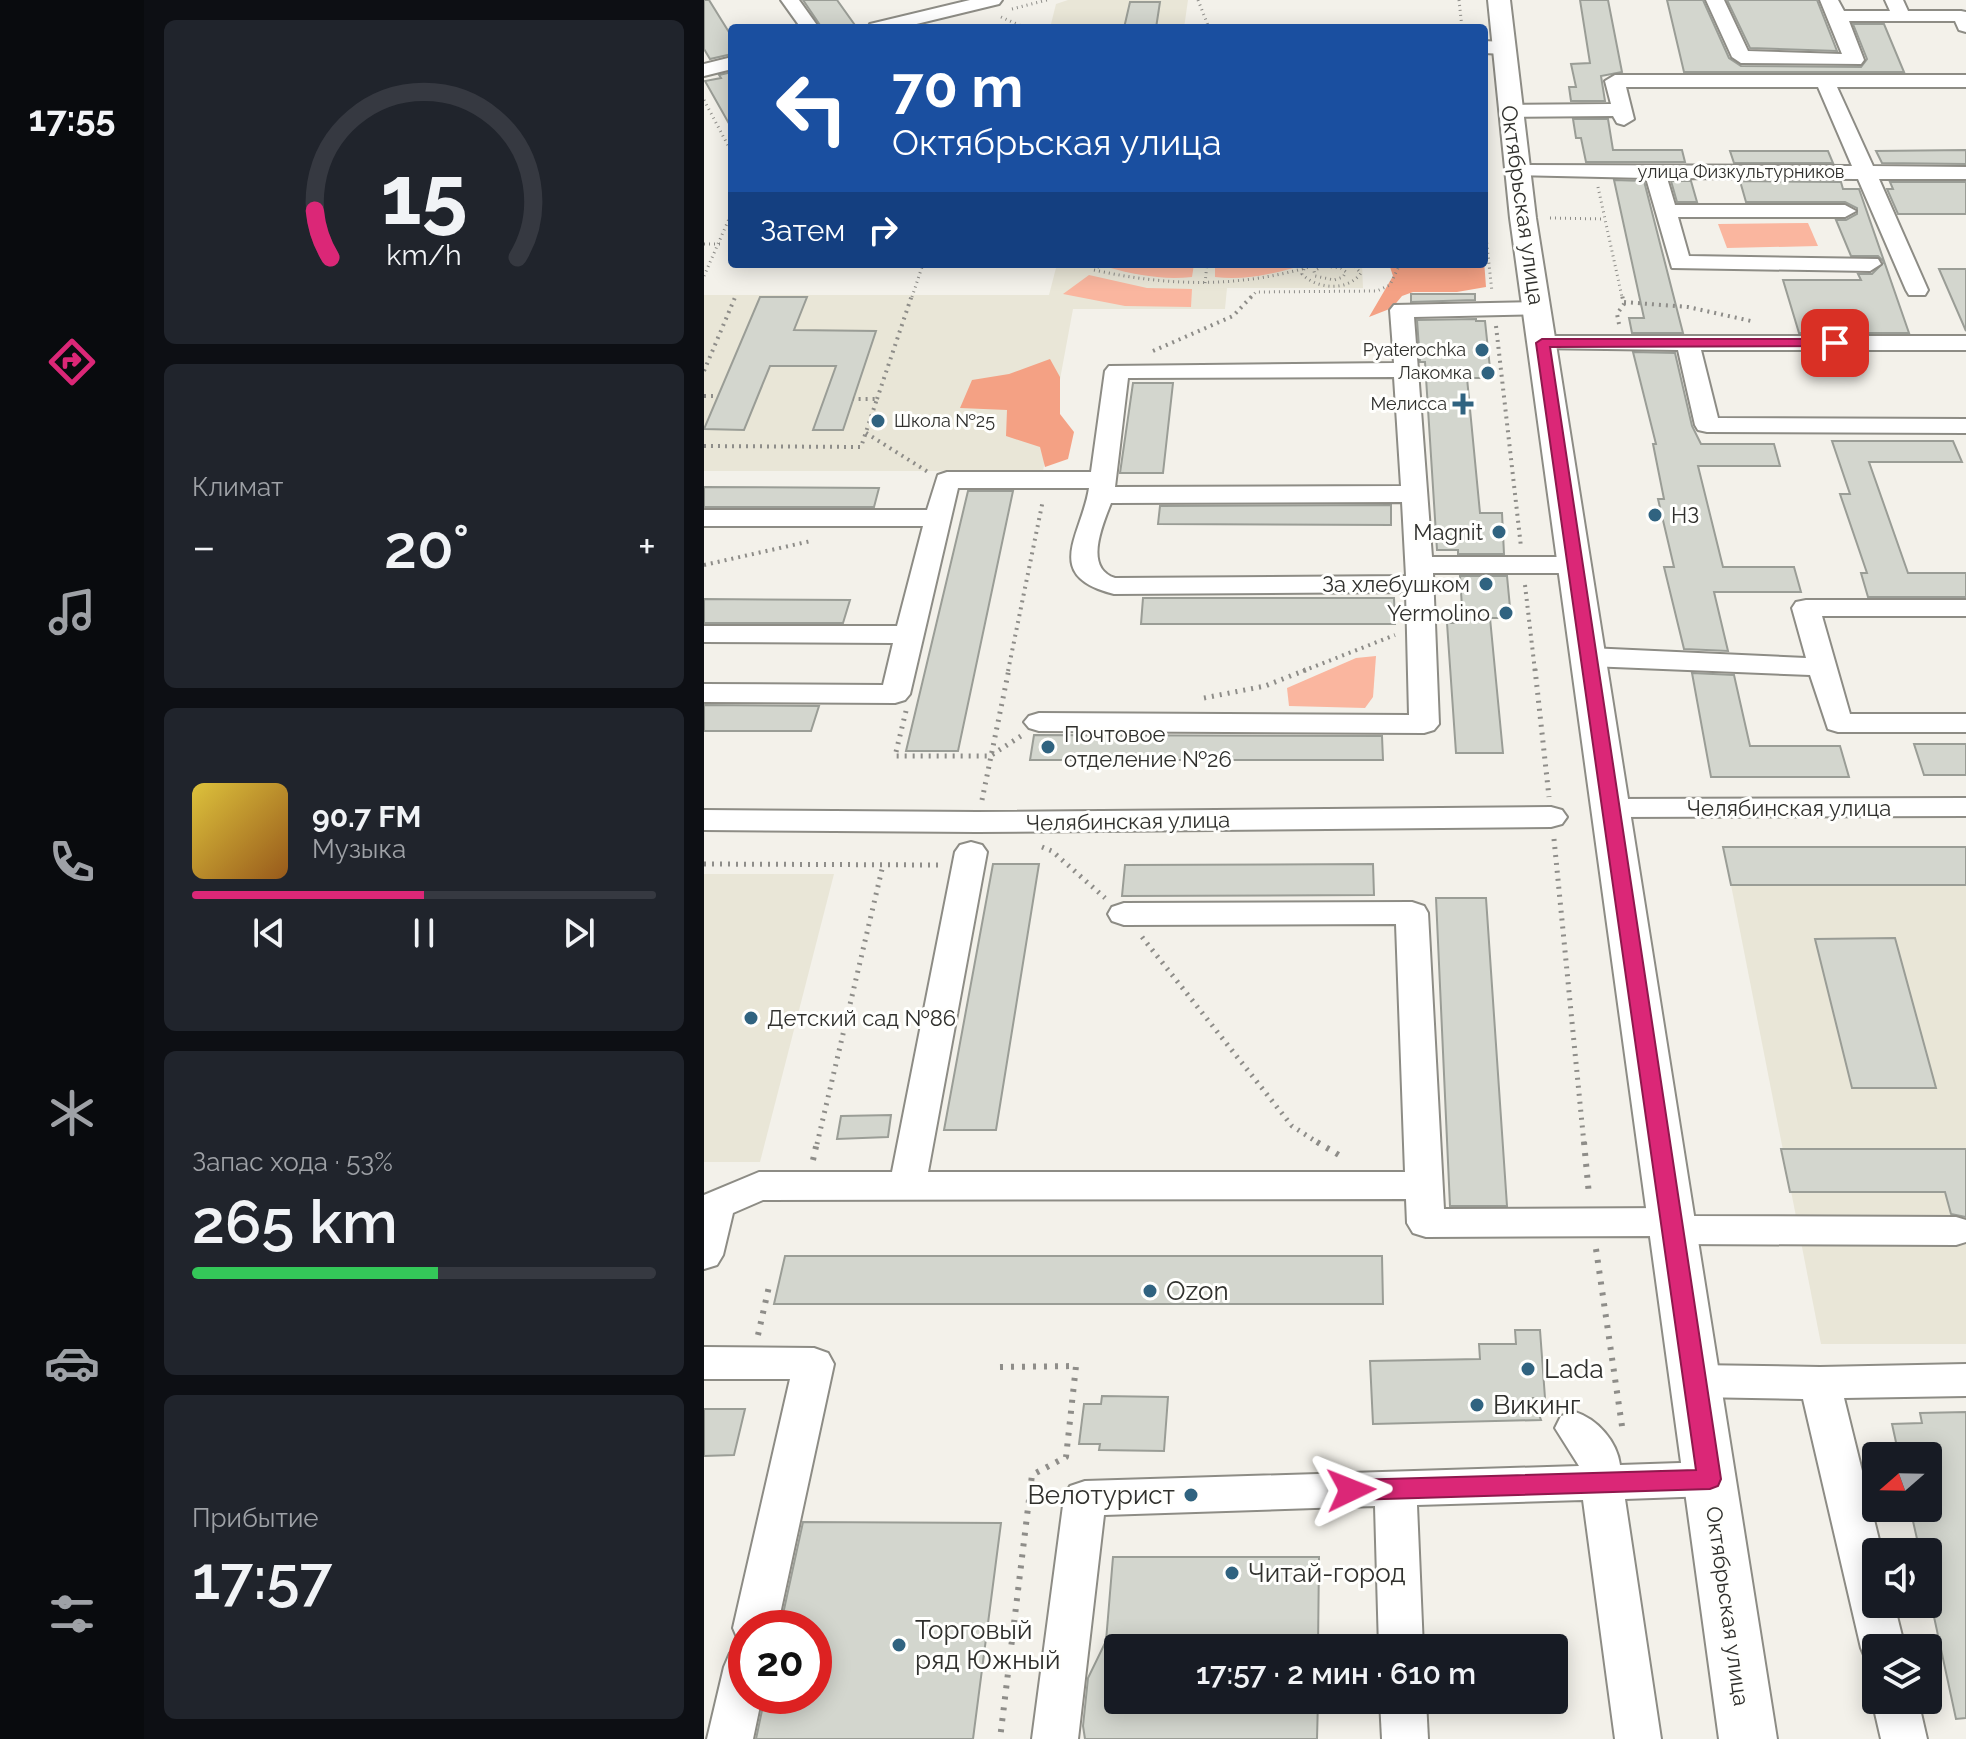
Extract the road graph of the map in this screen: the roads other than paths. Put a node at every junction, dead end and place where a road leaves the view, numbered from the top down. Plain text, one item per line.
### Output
1 (790, 0) edge
2 (1499, 0) edge
3 (1715, 0) edge
4 (927, 7) edge
5 (993, 7) edge
6 (1834, 8) edge
7 (1898, 8) edge
8 (807, 24) edge
9 (887, 24) edge
10 (1966, 26) edge
11 (1494, 48) edge
12 (1853, 59) junction
13 (728, 64) edge
14 (704, 70) edge
15 (1862, 80) junction
16 (1825, 81) junction
17 (1966, 81) edge
18 (1506, 116) junction
19 (1517, 171) junction
20 (1655, 172) junction
21 (1865, 173) junction
22 (1966, 173) edge
23 (1666, 211) junction
24 (1845, 211) dead end
25 (1870, 264) dead end
26 (1917, 290) dead end
27 (1540, 326) junction
28 (1688, 343) junction
29 (1966, 343) edge
30 (1406, 370) junction
31 (1966, 426) edge
32 (1102, 488) junction
33 (1414, 494) junction
34 (704, 518) edge
35 (938, 518) junction
36 (1575, 565) junction
37 (1419, 575) junction
38 (1966, 608) edge
39 (704, 634) edge
40 (910, 635) junction
41 (1589, 657) junction
42 (1822, 667) junction
43 (704, 693) edge
44 (1966, 723) edge
45 (1035, 726) road end
46 (1966, 807) edge
47 (1612, 808) junction
48 (1551, 817) road end
49 (704, 820) edge
50 (972, 846) junction
51 (1124, 914) road end
52 (908, 1183) junction
53 (1407, 1185) junction
54 (1672, 1226) junction
55 (1956, 1231) dead end
56 (704, 1255) edge
57 (704, 1363) edge
58 (1966, 1380) edge
59 (1695, 1381) junction
60 (1820, 1383) junction
61 (1575, 1428) dead end
62 (1710, 1479) junction
63 (1616, 1482) junction
64 (1373, 1489) junction
65 (759, 1610) edge
66 (1399, 1634) edge
67 (1880, 1634) edge
68 (736, 1714) edge
69 (1404, 1714) edge
70 (1898, 1714) edge
71 (730, 1739) edge
72 (1055, 1739) edge
73 (1405, 1739) edge
74 (1638, 1739) edge
75 (1748, 1739) edge
76 (1904, 1739) edge

1 - 8 street
2 - 11 main road, Октябрьская улица
3 - 12 street
4 - 5 street
4 - 9 street
6 - 7 street
6 - 12 street
7 - 10 street
11 - 18 main road, Октябрьская улица
12 - 15 street
13 - 14 street
15 - 16 street
15 - 17 street
16 - 18 street
16 - 21 street
18 - 19 main road, Октябрьская улица
19 - 20 street, улица Физкультурников
19 - 27 main road, Октябрьская улица
20 - 21 street, улица Физкультурников
20 - 23 street
21 - 22 street, улица Физкультурников
21 - 26 street
23 - 24 street
23 - 25 street
27 - 28 street
27 - 30 street
27 - 36 main road, Октябрьская улица
28 - 29 street
28 - 31 street
30 - 32 street
30 - 33 street
32 - 33 street
32 - 35 street
32 - 37 street
33 - 37 street
34 - 35 street
35 - 40 street
36 - 37 street
36 - 41 main road, Октябрьская улица
37 - 45 street
38 - 42 street
39 - 40 street
40 - 43 street
41 - 42 street
41 - 47 main road, Октябрьская улица
42 - 44 street
46 - 47 street, Челябинская улица
47 - 54 main road, Октябрьская улица
48 - 50 street, Челябинская улица
49 - 50 street, Челябинская улица
50 - 52 street
51 - 53 street
52 - 53 street
52 - 56 street
53 - 54 street
54 - 55 street
54 - 59 main road, Октябрьская улица
57 - 65 street
58 - 60 street
59 - 60 street
59 - 62 main road, Октябрьская улица
60 - 67 street
61 - 63 street
62 - 63 street
62 - 75 main road, Октябрьская улица
63 - 64 street
63 - 74 street
64 - 66 street
64 - 72 street
68 - 71 street
69 - 73 street
70 - 76 street

